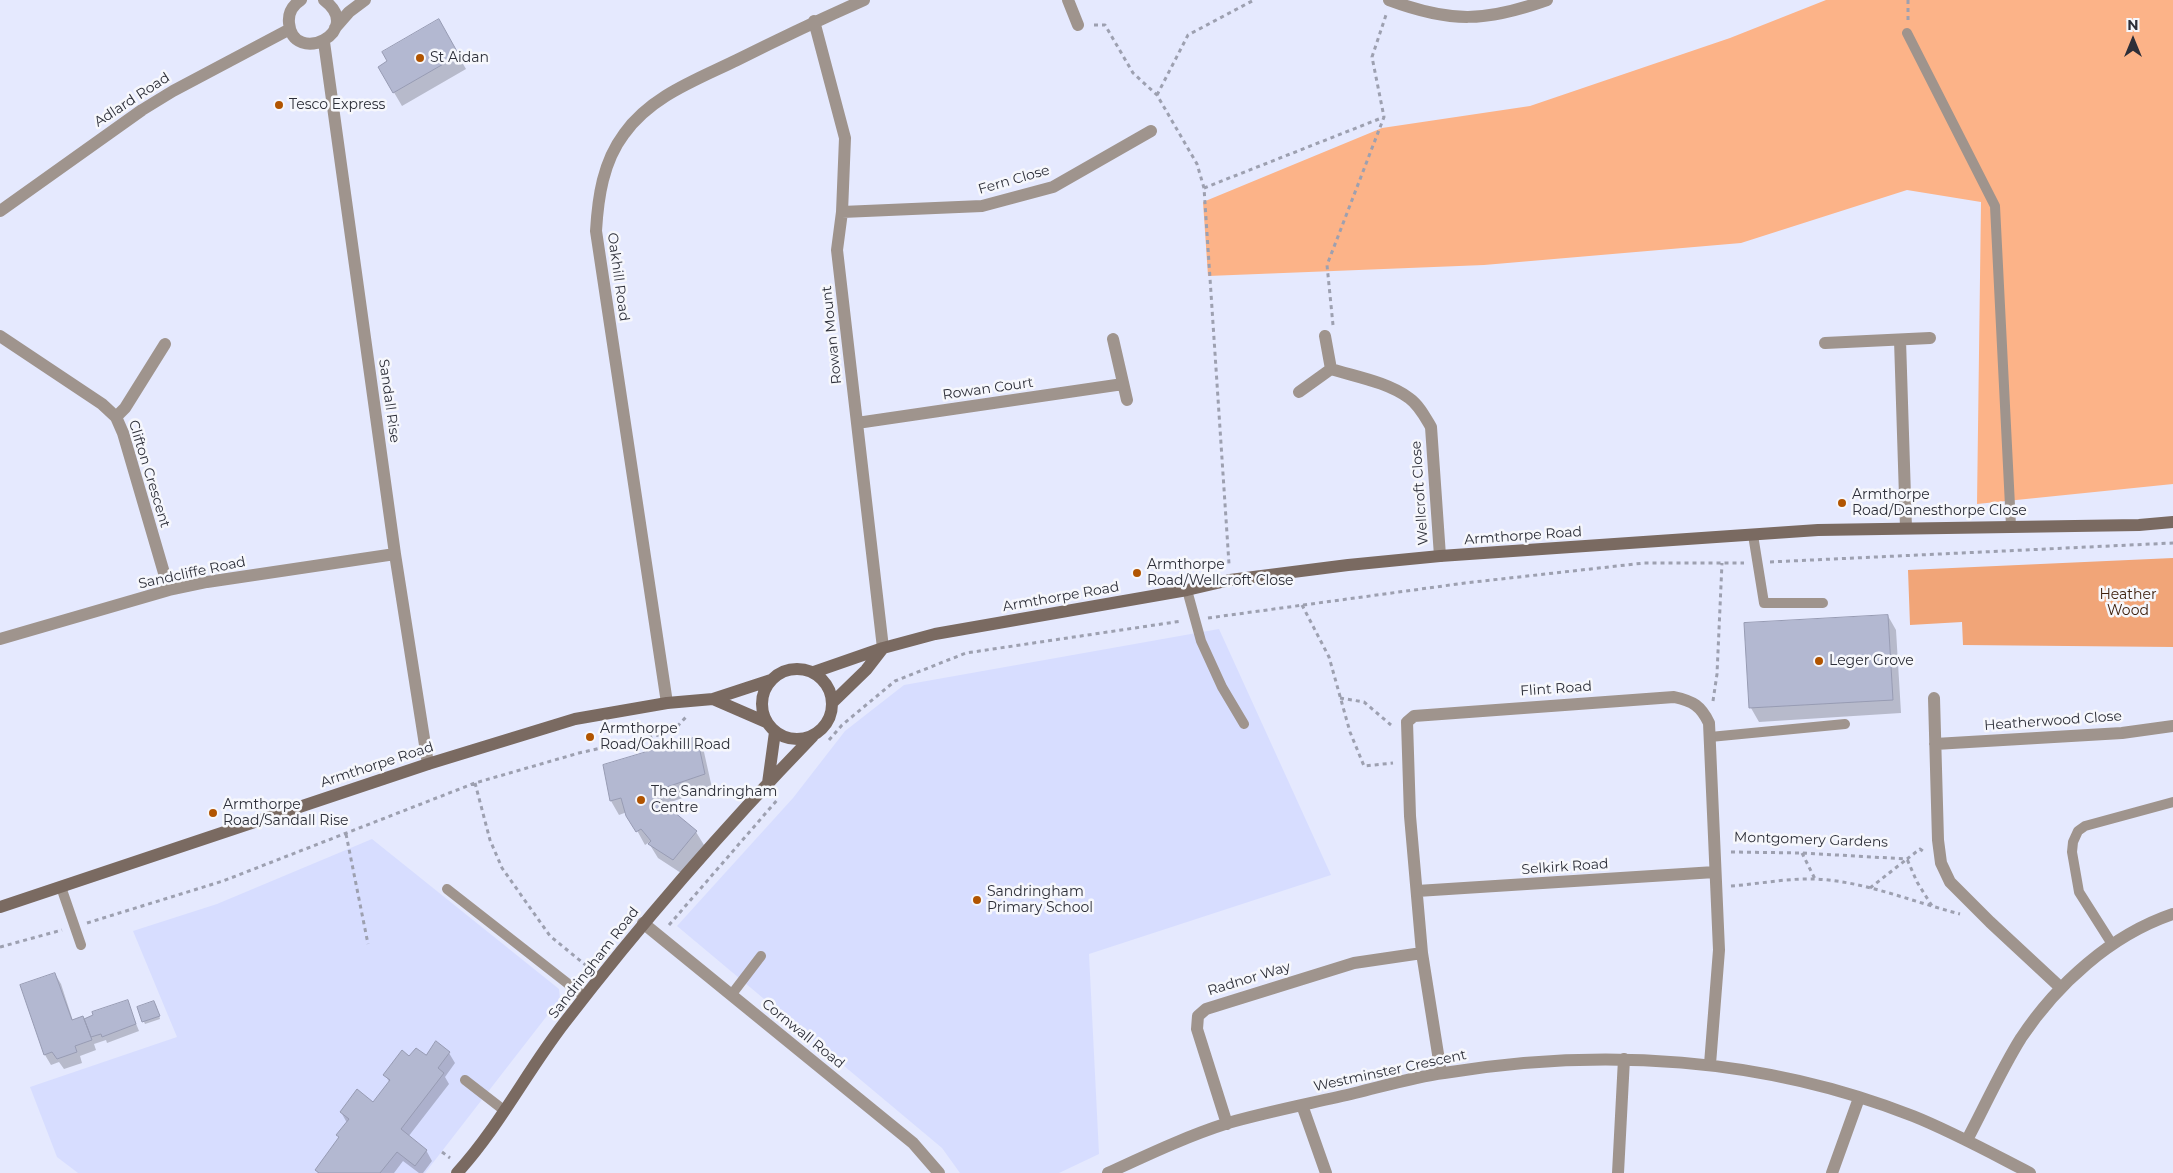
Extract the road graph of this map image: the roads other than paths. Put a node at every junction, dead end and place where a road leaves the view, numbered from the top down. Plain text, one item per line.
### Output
1 (300, 0) edge
2 (324, 0) edge
3 (365, 0) edge
4 (864, 0) edge
5 (1068, 0) edge
6 (1390, 0) edge
7 (1547, 0) edge
8 (814, 21) junction
9 (1078, 25) road end
10 (335, 28) junction
11 (290, 29) junction
12 (1907, 33) road end
13 (324, 42) junction
14 (1151, 131) dead end
15 (0, 211) edge
16 (842, 212) junction
17 (0, 336) edge
18 (1326, 336) road end
19 (1930, 338) dead end
20 (1113, 339) dead end
21 (1900, 340) junction
22 (1825, 343) dead end
23 (164, 344) dead end
24 (1332, 370) junction
25 (1123, 384) junction
26 (1299, 392) dead end
27 (1127, 400) dead end
28 (116, 417) junction
29 (857, 423) junction
30 (2173, 522) edge
31 (2011, 526) junction
32 (1906, 528) junction
33 (1753, 535) junction
34 (395, 554) junction
35 (1440, 556) junction
36 (169, 590) junction
37 (1187, 590) junction
38 (1823, 602) dead end
39 (0, 639) edge
40 (883, 648) junction
41 (814, 672) junction
42 (771, 680) junction
43 (1934, 698) dead end
44 (708, 699) junction
45 (833, 702) junction
46 (667, 703) junction
47 (1244, 724) dead end
48 (1845, 724) dead end
49 (2173, 726) edge
50 (770, 727) junction
51 (813, 736) junction
52 (1710, 737) junction
53 (1935, 744) junction
54 (428, 764) junction
55 (768, 783) junction
56 (2173, 802) edge
57 (1715, 872) junction
58 (60, 887) junction
59 (447, 889) dead end
60 (1417, 891) junction
61 (0, 906) edge
62 (2173, 914) edge
63 (643, 923) junction
64 (2112, 944) junction
65 (82, 945) dead end
66 (1422, 953) junction
67 (761, 956) dead end
68 (2061, 988) junction
69 (732, 994) junction
70 (585, 996) junction
71 (1624, 1059) junction
72 (1710, 1064) junction
73 (1442, 1073) junction
74 (465, 1080) dead end
75 (1859, 1098) junction
76 (1302, 1105) junction
77 (505, 1111) junction
78 (1227, 1124) junction
79 (1967, 1140) junction
80 (457, 1173) edge
81 (939, 1173) edge
82 (1108, 1173) edge
83 (1326, 1173) edge
84 (1618, 1173) edge
85 (1832, 1173) edge
86 (2030, 1173) edge

1 - 11 street
2 - 10 street
3 - 10 street
4 - 8 street, Oakhill Road
5 - 9 street
6 - 7 street
8 - 16 street, Rowan Mount
8 - 46 street, Oakhill Road
10 - 13 street
11 - 13 street
11 - 15 street, Adlard Road
12 - 31 lane
13 - 34 street, Sandall Rise
14 - 16 street, Fern Close
16 - 29 street, Rowan Mount
17 - 28 street, Clifton Crescent
18 - 24 street
19 - 21 street
20 - 25 street
21 - 22 street
21 - 32 street
23 - 28 street
24 - 26 street
24 - 35 street, Wellcroft Close
25 - 27 street
25 - 29 street, Rowan Court
28 - 36 street, Clifton Crescent
29 - 40 street, Rowan Mount
30 - 31 street, Armthorpe Road
31 - 32 street, Armthorpe Road
32 - 33 street, Armthorpe Road
33 - 35 street, Armthorpe Road
33 - 38 lane
34 - 36 street, Sandcliffe Road
34 - 54 street, Sandall Rise
35 - 37 street, Armthorpe Road
36 - 39 street, Sandcliffe Road
37 - 40 street, Armthorpe Road
37 - 47 lane
40 - 41 street, Armthorpe Road
40 - 45 street
41 - 42 street
41 - 45 street
42 - 44 street, Armthorpe Road
42 - 50 street
43 - 53 street
44 - 46 street, Armthorpe Road
44 - 50 street, Armthorpe Road
45 - 51 street
46 - 54 street, Armthorpe Road
48 - 52 lane
49 - 53 street, Heatherwood Close
50 - 51 street
50 - 55 street
51 - 55 street, Sandringham Road
52 - 57 street
52 - 60 street, Flint Road
53 - 68 street
54 - 58 street, Armthorpe Road
55 - 63 street, Sandringham Road
56 - 64 lane
57 - 60 street, Selkirk Road
57 - 72 street
58 - 61 street, Armthorpe Road
58 - 65 lane
59 - 70 lane
60 - 66 street, Flint Road
62 - 64 street
63 - 69 street, Cornwall Road
63 - 70 street, Sandringham Road
64 - 68 street
66 - 73 street, Flint Road
66 - 78 street, Radnor Way
67 - 69 lane
68 - 79 street
69 - 81 street, Cornwall Road
70 - 77 street, Sandringham Road
71 - 72 street, Westminster Crescent
71 - 73 street, Westminster Crescent
71 - 84 street
72 - 75 street, Westminster Crescent
73 - 76 street, Westminster Crescent
74 - 77 lane
75 - 79 street, Westminster Crescent
75 - 85 street
76 - 78 street, Westminster Crescent
76 - 83 street
77 - 80 street, Sandringham Road
78 - 82 street, Westminster Crescent
79 - 86 street, Westminster Crescent

